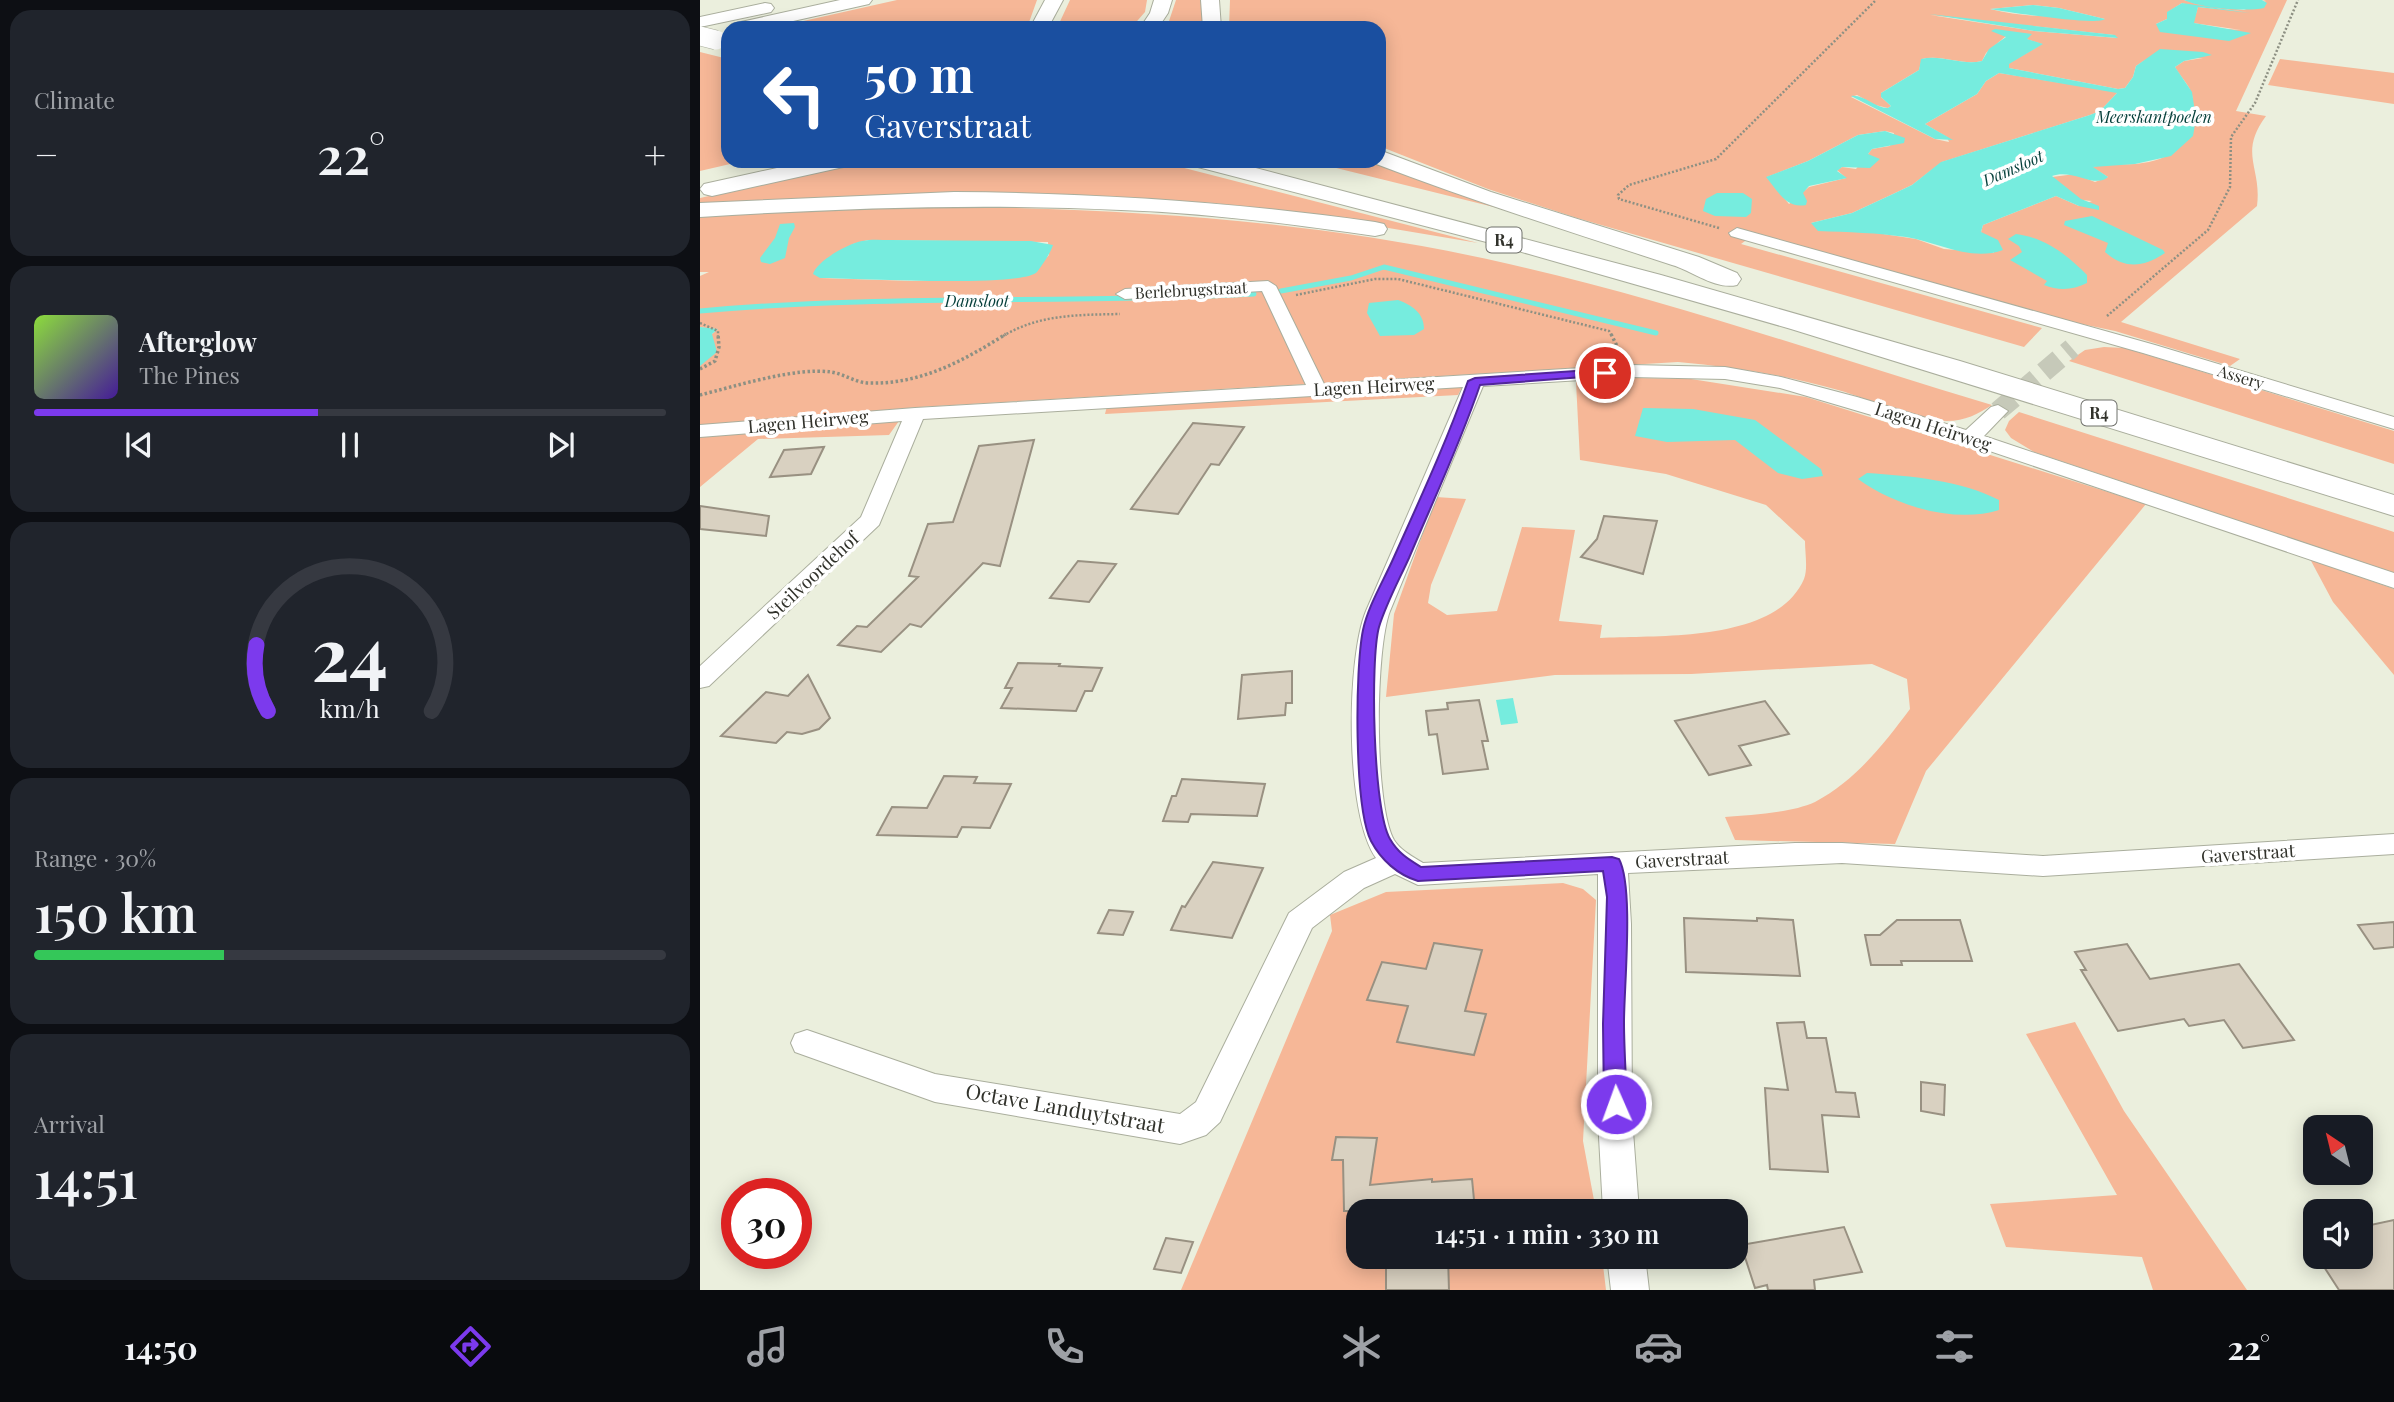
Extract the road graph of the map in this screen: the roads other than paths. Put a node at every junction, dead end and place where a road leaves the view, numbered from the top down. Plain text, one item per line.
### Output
1 (754, 0) edge
2 (801, 0) edge
3 (863, 0) edge
4 (1054, 0) edge
5 (1163, 0) edge
6 (1210, 0) edge
7 (700, 11) edge
8 (769, 21) edge
9 (1043, 21) edge
10 (1154, 21) edge
11 (1212, 21) edge
12 (700, 23) edge
13 (717, 36) edge
14 (1386, 160) edge
15 (732, 168) edge
16 (808, 168) edge
17 (1229, 168) edge
18 (1292, 168) edge
19 (700, 175) edge
20 (700, 192) edge
21 (700, 210) edge
22 (1737, 233) road end
23 (1728, 279) junction
24 (1125, 294) dead end
25 (1804, 324) junction
26 (2088, 332) junction
27 (2072, 348) tunnel mouth
28 (1475, 381) junction
29 (1318, 390) junction
30 (1998, 411) tunnel mouth
31 (915, 414) junction
32 (2394, 424) edge
33 (700, 431) edge
34 (1970, 438) junction
35 (2394, 480) edge
36 (2394, 506) edge
37 (2394, 580) edge
38 (700, 681) edge
39 (2394, 844) edge
40 (1396, 861) junction
41 (1612, 864) junction
42 (807, 1043) dead end
43 (1621, 1199) edge
44 (1628, 1269) edge
45 (1630, 1290) edge

1 - 7 highway
2 - 12 highway
3 - 8 highway
4 - 9 highway
5 - 10 highway
6 - 11 highway
12 - 13 highway
14 - 23 highway
15 - 19 highway
16 - 20 highway
17 - 25 highway, R4
18 - 23 highway, R4
21 - 25 highway
22 - 26 street, Assery
23 - 35 highway, R4
24 - 29 street, Berlebrugstraat
25 - 36 highway, R4
26 - 27 street
26 - 32 street, Assery
28 - 29 street, Lagen Heirweg
28 - 34 street, Lagen Heirweg
28 - 40 street
29 - 31 street, Lagen Heirweg
30 - 34 street
31 - 33 street, Lagen Heirweg
31 - 38 street, Steilvoordehof
34 - 37 street, Lagen Heirweg
39 - 41 street, Gaverstraat
40 - 41 street, Gaverstraat
40 - 42 street, Octave Landuytstraat
41 - 43 street
44 - 45 street

